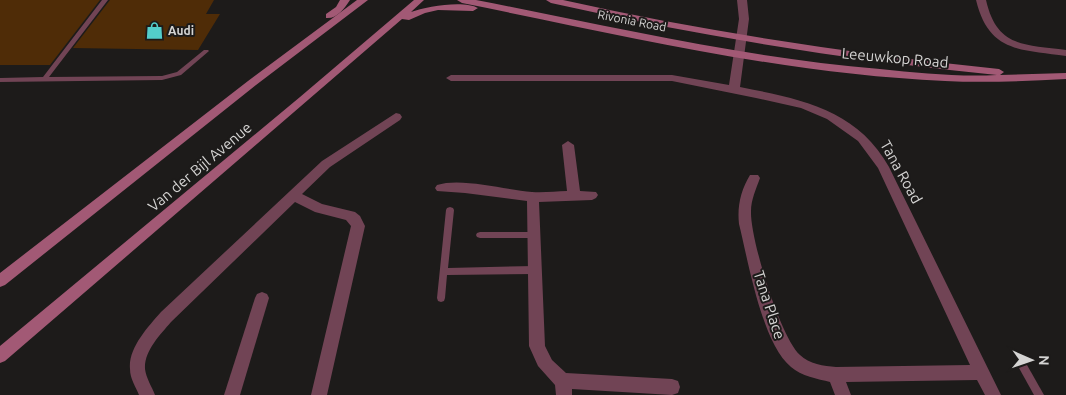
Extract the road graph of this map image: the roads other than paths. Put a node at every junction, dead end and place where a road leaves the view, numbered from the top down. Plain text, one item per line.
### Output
1 (105, 0) edge
2 (345, 0) edge
3 (363, 0) edge
4 (419, 0) edge
5 (462, 0) edge
6 (552, 0) edge
7 (742, 0) edge
8 (982, 0) edge
9 (500, 8) junction
10 (388, 28) junction
11 (742, 38) junction
12 (206, 51) dead end
13 (1066, 53) edge
14 (739, 55) junction
15 (1048, 76) junction
16 (1066, 76) edge
17 (451, 78) dead end
18 (0, 80) edge
19 (44, 80) junction
20 (252, 84) junction
21 (734, 90) junction
22 (396, 117) dead end
23 (568, 145) dead end
24 (754, 178) dead end
25 (441, 188) dead end
26 (292, 195) junction
27 (592, 195) dead end
28 (574, 196) junction
29 (533, 197) junction
30 (450, 210) dead end
31 (480, 235) dead end
32 (534, 235) junction
33 (535, 270) junction
34 (443, 272) junction
35 (0, 281) edge
36 (262, 298) dead end
37 (441, 298) dead end
38 (0, 356) edge
39 (1024, 368) dead end
40 (981, 372) junction
41 (836, 375) junction
42 (563, 388) edge
43 (672, 388) dead end
44 (147, 395) edge
45 (232, 395) edge
46 (319, 395) edge
47 (843, 395) edge
48 (993, 395) edge
49 (1039, 395) edge

1 - 19 lane
2 - 20 main road
3 - 20 main road, Van der Bijl Avenue
4 - 10 main road, Van der Bijl Avenue
5 - 9 main road, Rivonia Road
6 - 11 main road, Rivonia Road
7 - 11 street
8 - 13 street
9 - 10 main road
9 - 14 main road, Rivonia Road
10 - 38 main road, Van der Bijl Avenue
11 - 14 street
11 - 15 main road, Leeuwkop Road
12 - 19 lane
14 - 15 main road, Leeuwkop Road
14 - 21 street
15 - 16 main road, Leeuwkop Road
17 - 21 street
18 - 19 lane
20 - 35 main road, Van der Bijl Avenue
21 - 40 street, Tana Road
22 - 26 street
23 - 28 street
24 - 41 street, Tana Place
25 - 29 street
26 - 44 street
26 - 46 street
27 - 28 street
28 - 29 street
29 - 32 street
30 - 34 lane
31 - 32 lane
32 - 33 street
33 - 34 lane
33 - 42 street
34 - 37 lane
36 - 45 street
39 - 49 lane
40 - 41 street, Tana Place
40 - 48 street, Tana Road
41 - 47 street
42 - 43 street

